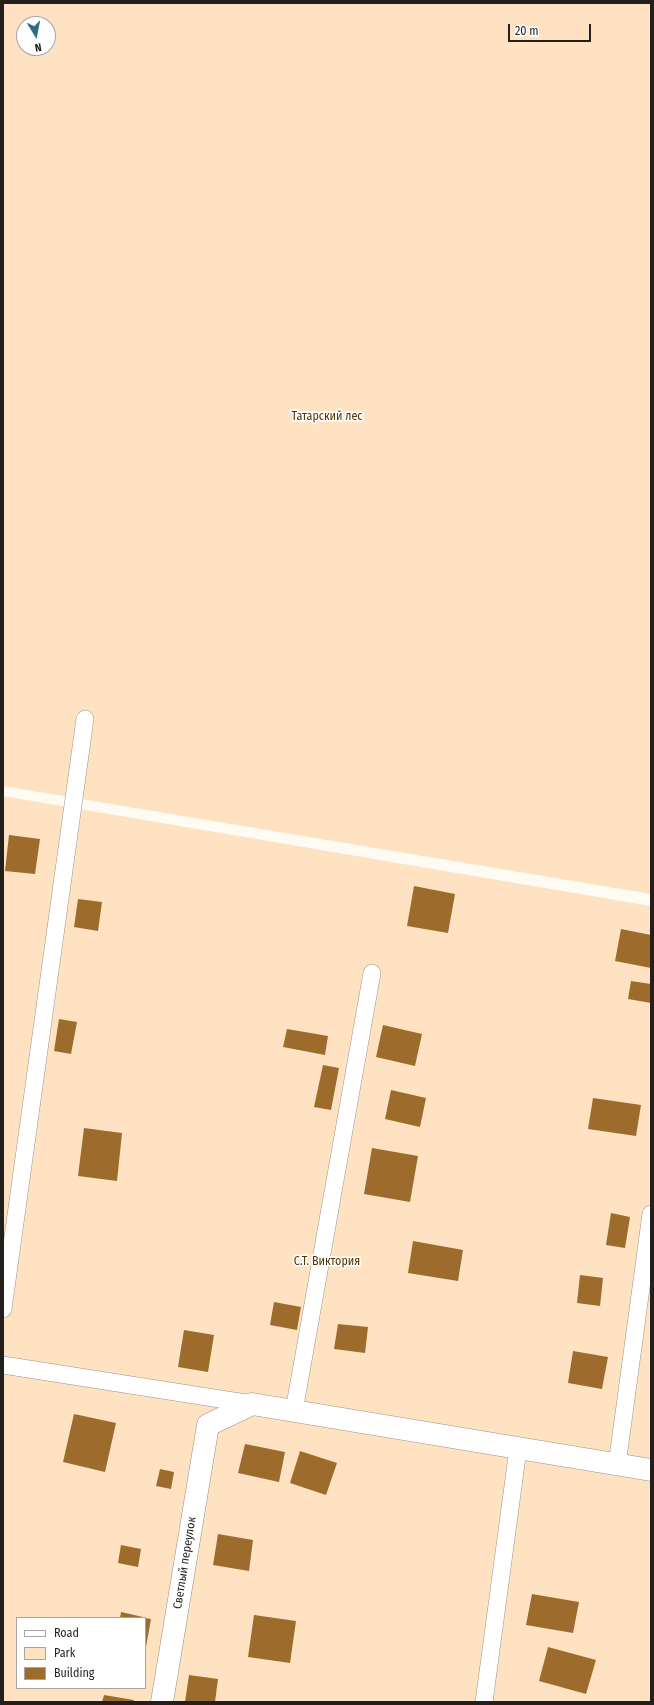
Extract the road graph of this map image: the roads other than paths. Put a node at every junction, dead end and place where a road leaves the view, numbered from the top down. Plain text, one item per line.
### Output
1 (85, 719) dead end
2 (372, 973) dead end
3 (651, 1214) edge
4 (3, 1309) edge
5 (3, 1365) edge
6 (252, 1404) junction
7 (294, 1411) junction
8 (518, 1449) junction
9 (616, 1465) junction
10 (651, 1470) edge
11 (162, 1702) edge
12 (484, 1702) edge

1 - 4 lane
2 - 7 lane
3 - 9 lane
5 - 6 lane
6 - 7 street
6 - 11 street, Светлый переулок
7 - 8 street
8 - 9 street
8 - 12 lane
9 - 10 street

